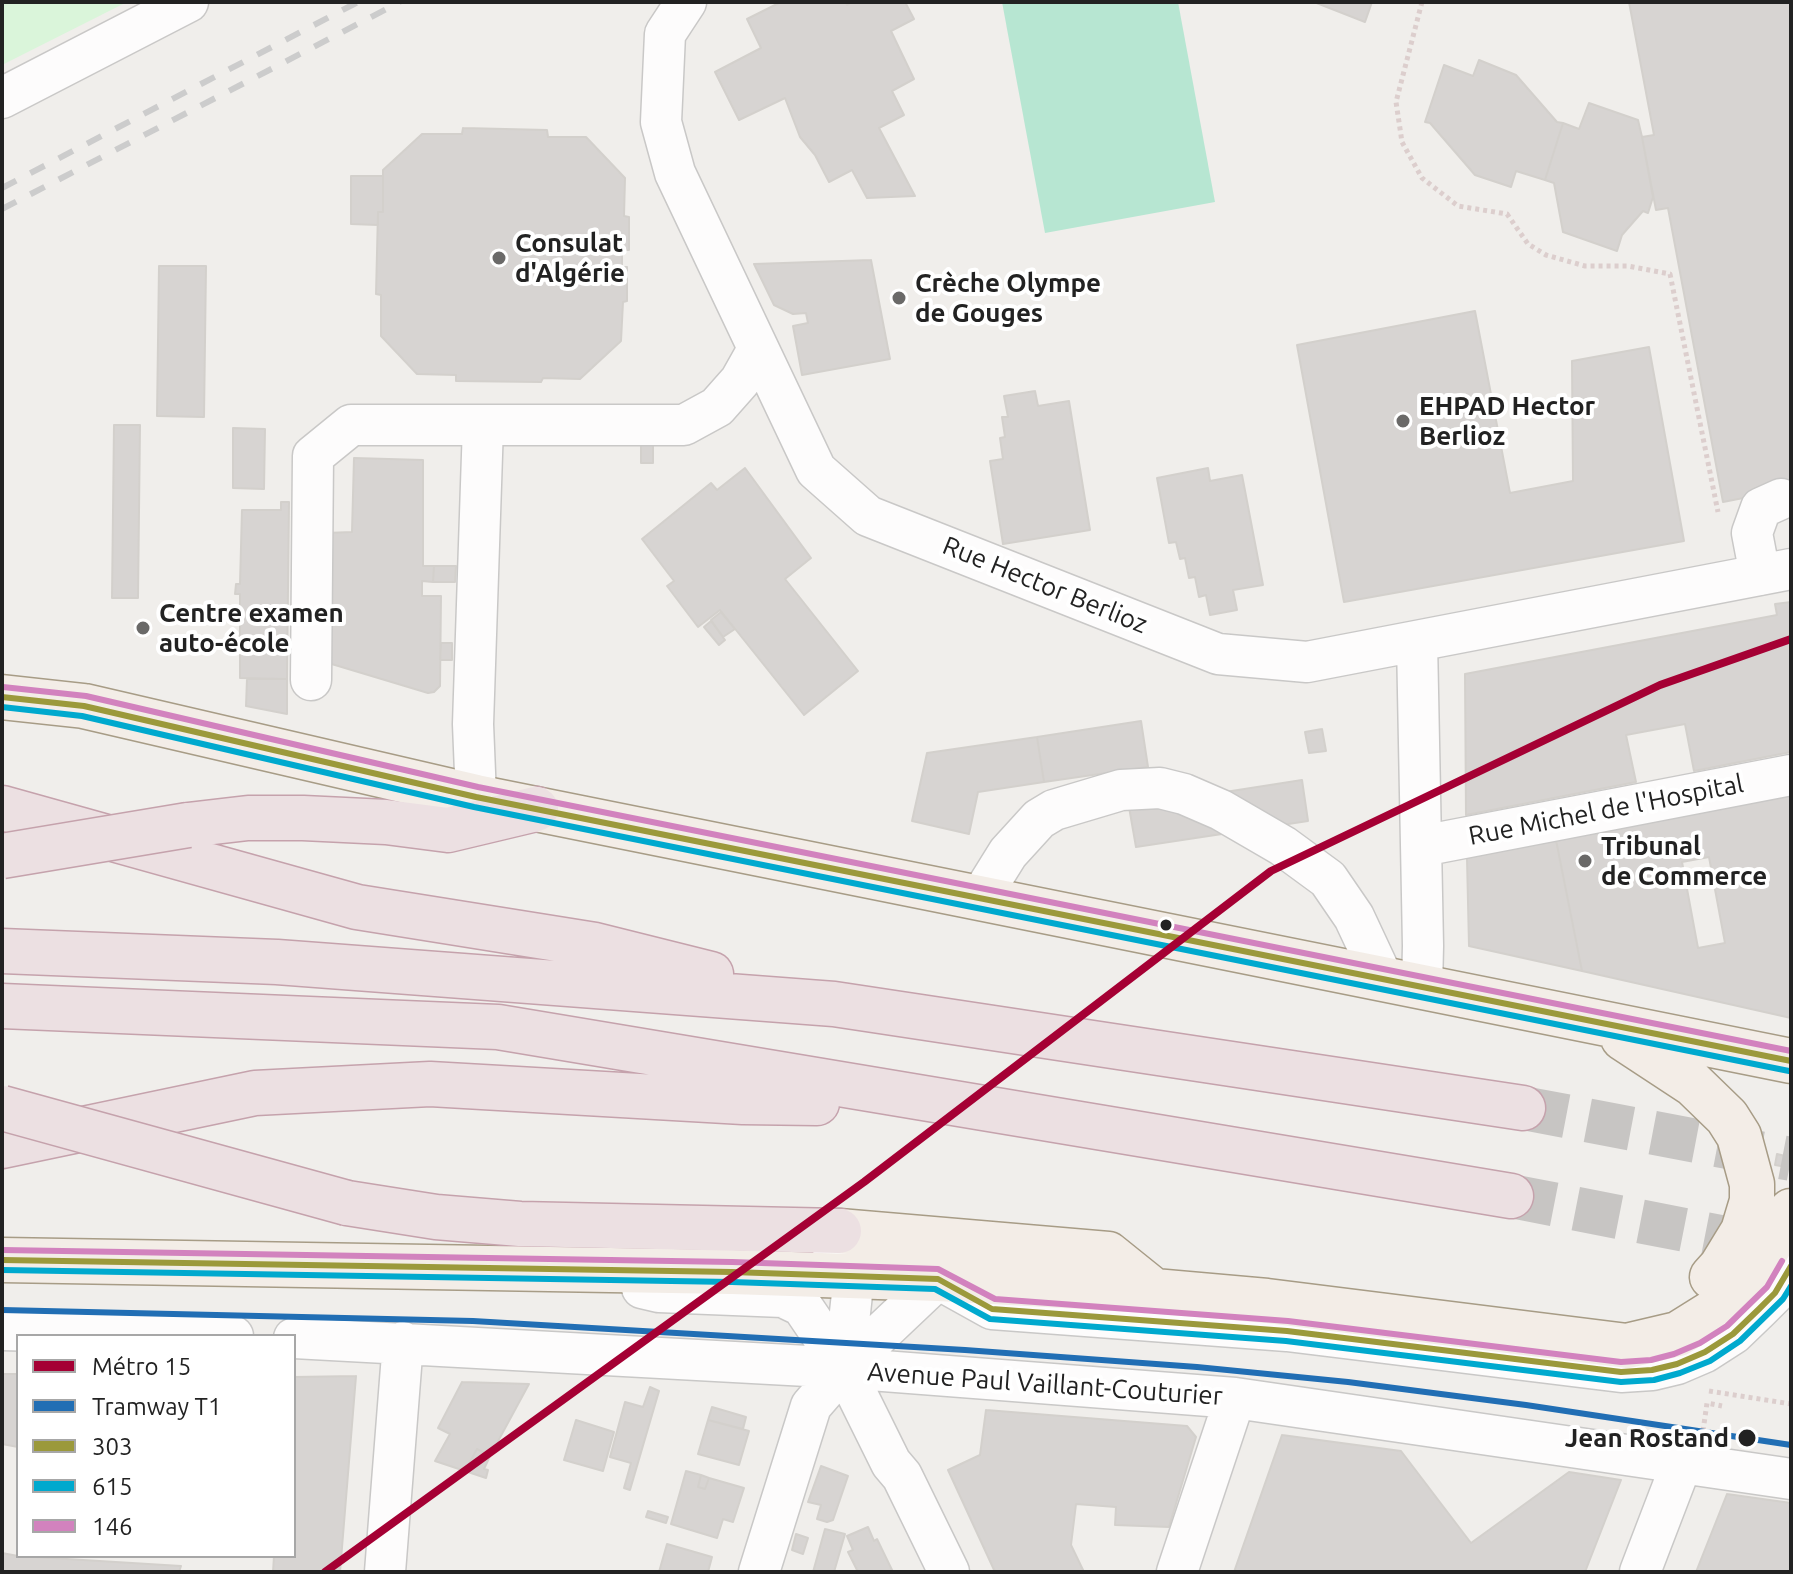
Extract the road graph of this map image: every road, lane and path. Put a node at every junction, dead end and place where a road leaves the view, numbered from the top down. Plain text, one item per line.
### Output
1 (188, 2) edge
2 (686, 2) edge
3 (1422, 2) edge
4 (2, 98) edge
5 (758, 349) junction
6 (483, 425) junction
7 (1781, 499) dead end
8 (1720, 519) dead end
9 (1776, 572) edge
10 (1417, 641) junction
11 (311, 680) dead end
12 (2, 697) edge
13 (1791, 775) edge
14 (476, 797) junction
15 (2, 808) edge
16 (536, 809) junction
17 (1422, 846) junction
18 (2, 856) edge
19 (980, 898) junction
20 (2, 951) edge
21 (1402, 984) junction
22 (834, 1004) junction
23 (2, 1006) edge
24 (1604, 1025) junction
25 (1791, 1061) edge
26 (968, 1106) junction
27 (2, 1108) edge
28 (1523, 1108) tunnel mouth
29 (2, 1146) edge
30 (1511, 1196) tunnel mouth
31 (1791, 1211) edge
32 (822, 1231) junction
33 (2, 1260) edge
34 (1791, 1266) edge
35 (564, 1269) junction
36 (846, 1275) junction
37 (938, 1279) junction
38 (1154, 1291) junction
39 (1483, 1327) junction
40 (2, 1330) edge
41 (156, 1334) edge
42 (296, 1338) edge
43 (403, 1342) junction
44 (844, 1368) junction
45 (1709, 1391) dead end
46 (1235, 1398) junction
47 (1791, 1404) edge
48 (1681, 1465) junction
49 (1791, 1479) edge
50 (385, 1572) edge
51 (759, 1572) edge
52 (949, 1572) edge
53 (1177, 1572) edge
54 (1640, 1572) edge

1 - 4 street
2 - 5 street, Rue Hector Berlioz
3 - 8 path
5 - 6 street
5 - 10 street, Rue Hector Berlioz
6 - 11 street
6 - 14 street
7 - 9 street
9 - 10 street, Rue Hector Berlioz
10 - 17 street
12 - 14 main road
13 - 17 street, Rue Michel de l'Hospital
14 - 16 main road
15 - 22 highway
16 - 18 highway, bridge
16 - 19 main road
17 - 21 street
19 - 21 main road
19 - 21 street
20 - 22 highway
21 - 24 main road
22 - 28 highway
23 - 26 highway
24 - 25 main road
24 - 39 main road
26 - 29 highway
26 - 30 highway
27 - 32 highway, bridge
31 - 39 main road
32 - 36 street
32 - 38 main road
33 - 35 main road
34 - 37 street
35 - 36 main road
35 - 44 street
36 - 37 main road
36 - 44 street
37 - 38 main road
37 - 44 street
38 - 39 main road
40 - 41 street
42 - 43 street, Avenue Paul Vaillant-Couturier
43 - 44 street, Avenue Paul Vaillant-Couturier
43 - 50 street
44 - 46 street, Avenue Paul Vaillant-Couturier
44 - 51 street
44 - 52 street
45 - 47 path
46 - 48 street, Avenue Paul Vaillant-Couturier
46 - 53 street
48 - 49 street, Avenue Paul Vaillant-Couturier
48 - 54 street

